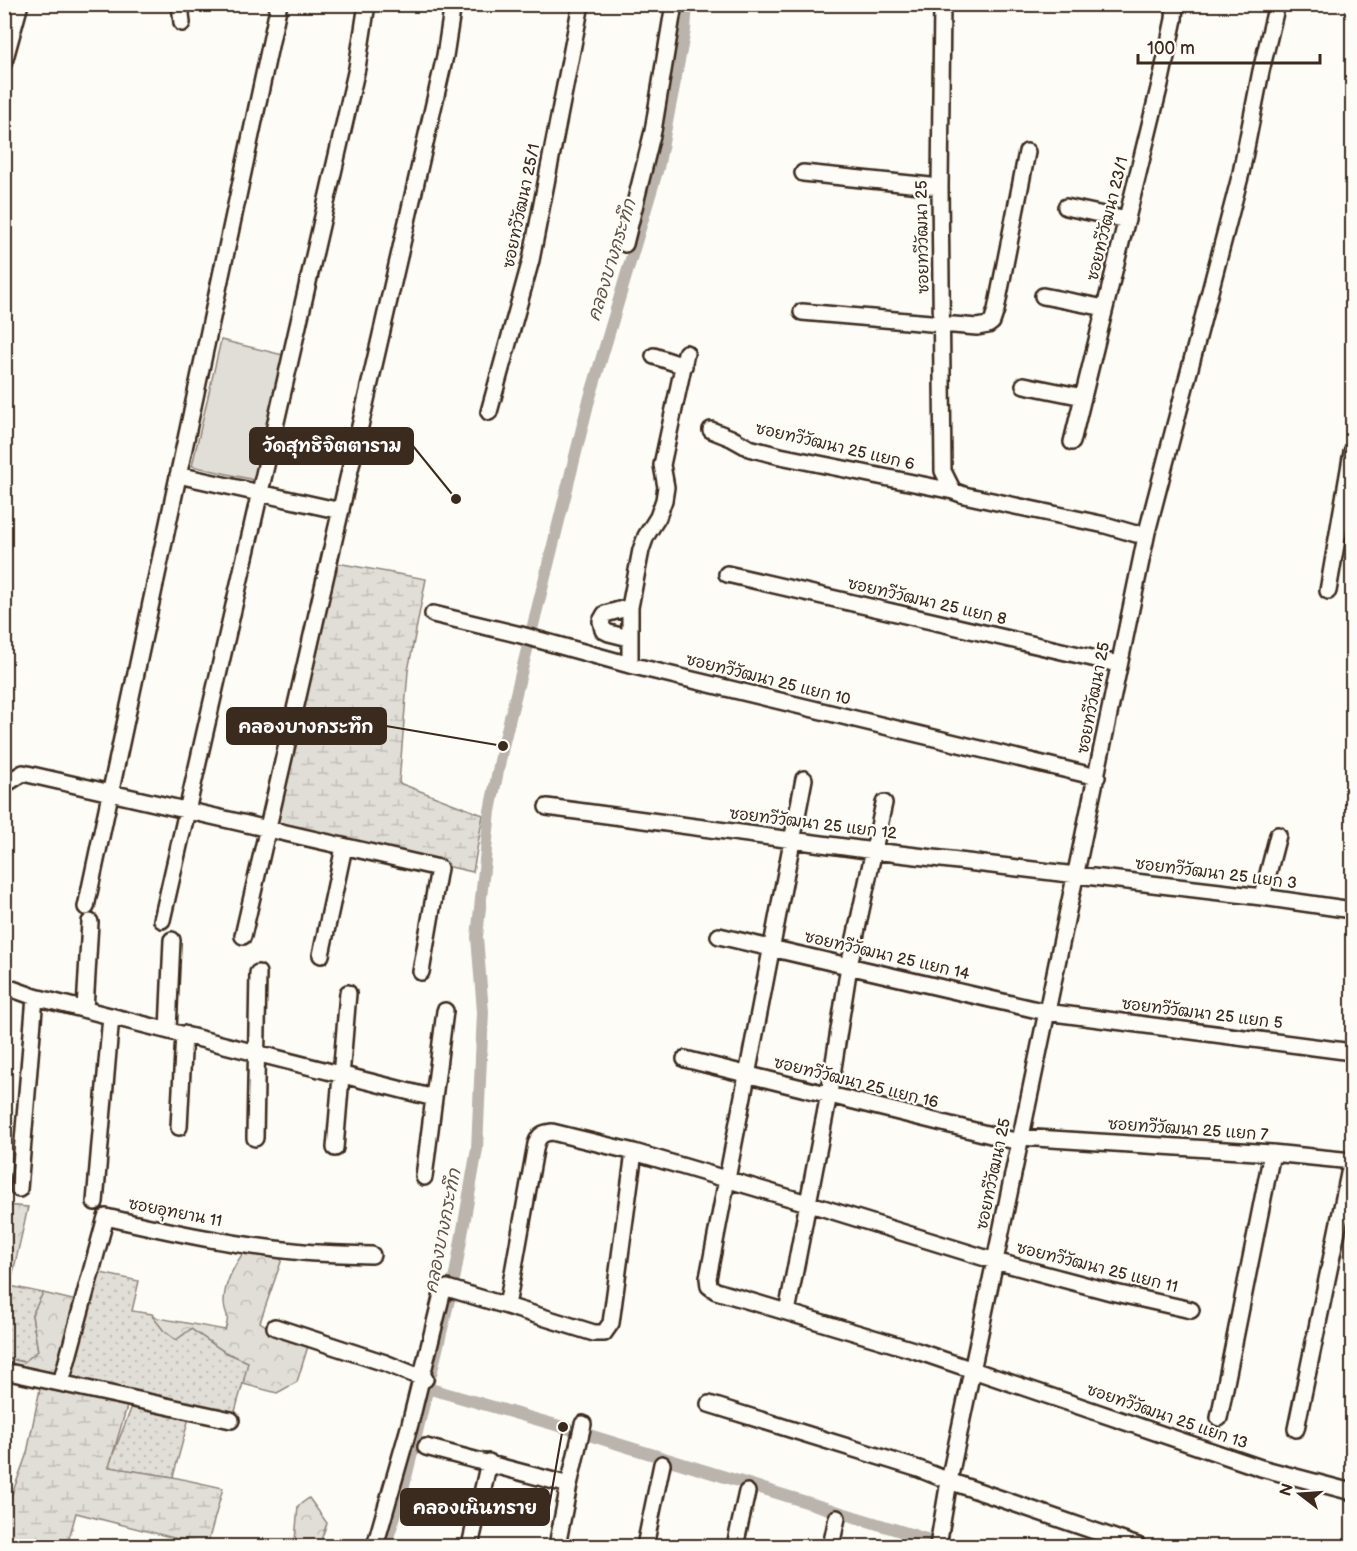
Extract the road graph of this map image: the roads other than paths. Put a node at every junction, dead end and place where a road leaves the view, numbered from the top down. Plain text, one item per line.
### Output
1 (20, 4) edge
2 (180, 4) edge
3 (279, 4) edge
4 (367, 4) edge
5 (453, 4) edge
6 (581, 4) edge
7 (674, 4) edge
8 (942, 4) edge
9 (1175, 4) edge
10 (1277, 4) edge
11 (182, 23) dead end
12 (4, 62) edge
13 (1027, 152) dead end
14 (803, 173) dead end
15 (940, 187) junction
16 (1066, 207) dead end
17 (1127, 220) junction
18 (625, 244) dead end
19 (1043, 296) dead end
20 (1105, 308) junction
21 (802, 312) dead end
22 (943, 325) junction
23 (654, 356) dead end
24 (1024, 385) dead end
25 (1083, 397) junction
26 (489, 412) dead end
27 (711, 430) dead end
28 (1072, 442) dead end
29 (1353, 452) edge
30 (178, 475) junction
31 (953, 491) junction
32 (260, 493) junction
33 (341, 511) junction
34 (1147, 532) junction
35 (727, 574) dead end
36 (1328, 591) dead end
37 (630, 607) junction
38 (433, 614) dead end
39 (629, 638) junction
40 (1118, 664) junction
41 (630, 665) junction
42 (1097, 777) junction
43 (804, 779) dead end
44 (4, 785) edge
45 (110, 794) junction
46 (885, 803) dead end
47 (547, 807) dead end
48 (187, 811) junction
49 (268, 830) junction
50 (1278, 835) dead end
51 (792, 839) junction
52 (344, 848) junction
53 (874, 850) junction
54 (1074, 876) junction
55 (1262, 897) junction
56 (86, 907) dead end
57 (1353, 910) edge
58 (162, 920) dead end
59 (90, 922) dead end
60 (243, 936) dead end
61 (719, 936) dead end
62 (172, 940) dead end
63 (771, 948) junction
64 (321, 955) dead end
65 (849, 966) junction
66 (421, 972) dead end
67 (258, 973) dead end
68 (4, 986) edge
69 (348, 993) dead end
70 (34, 997) junction
71 (85, 1009) junction
72 (444, 1011) dead end
73 (1046, 1012) junction
74 (111, 1016) junction
75 (176, 1032) junction
76 (1353, 1052) edge
77 (256, 1053) junction
78 (685, 1059) dead end
79 (341, 1074) junction
80 (748, 1074) junction
81 (829, 1094) junction
82 (434, 1098) junction
83 (179, 1127) dead end
84 (255, 1138) dead end
85 (1020, 1139) junction
86 (335, 1148) dead end
87 (634, 1152) junction
88 (1272, 1153) junction
89 (1352, 1161) edge
90 (424, 1177) dead end
91 (728, 1180) junction
92 (19, 1189) dead end
93 (95, 1202) dead end
94 (807, 1203) junction
95 (372, 1255) dead end
96 (994, 1261) junction
97 (507, 1306) junction
98 (1191, 1310) dead end
99 (786, 1312) junction
100 (275, 1327) dead end
101 (4, 1371) edge
102 (972, 1371) junction
103 (423, 1378) junction
104 (61, 1383) junction
105 (709, 1404) dead end
106 (1219, 1418) dead end
107 (231, 1420) dead end
108 (582, 1429) dead end
109 (1296, 1430) dead end
110 (426, 1447) dead end
111 (489, 1462) junction
112 (662, 1464) dead end
113 (949, 1482) junction
114 (569, 1485) junction
115 (747, 1492) dead end
116 (1353, 1492) edge
117 (837, 1518) dead end
118 (939, 1542) edge
119 (375, 1546) edge
120 (470, 1546) edge
121 (557, 1546) edge
122 (645, 1546) edge
123 (735, 1546) edge
124 (831, 1546) edge
125 (1138, 1546) edge

1 - 12 street
2 - 11 street
3 - 30 street
4 - 32 street
5 - 33 street
6 - 26 street, ซอยทวีวัฒนา 25/1
7 - 18 street
8 - 15 street, ซอยทวีวัฒนา 25
9 - 17 street, ซอยทวีวัฒนา 23/1
10 - 34 street, ซอยทวีวัฒนา 25
13 - 22 street
14 - 15 street
15 - 22 street, ซอยทวีวัฒนา 25
16 - 17 street
17 - 20 street, ซอยทวีวัฒนา 23/1
19 - 20 street
20 - 25 street, ซอยทวีวัฒนา 23/1
21 - 22 street
22 - 31 street, ซอยทวีวัฒนา 25
23 - 37 street
24 - 25 street
25 - 28 street, ซอยทวีวัฒนา 23/1
27 - 31 street, ซอยทวีวัฒนา 25 แยก 6
29 - 36 street
30 - 32 street
30 - 45 street
31 - 34 street
32 - 33 street
32 - 48 street
33 - 49 street
34 - 40 street, ซอยทวีวัฒนา 25
35 - 40 street, ซอยทวีวัฒนา 25 แยก 8
37 - 39 street
37 - 39 street
38 - 41 street, ซอยทวีวัฒนา 25 แยก 10
39 - 41 street
40 - 42 street, ซอยทวีวัฒนา 25
41 - 42 street, ซอยทวีวัฒนา 25 แยก 10
42 - 54 street, ซอยทวีวัฒนา 25
43 - 51 street
44 - 45 street
45 - 48 street
45 - 56 street
46 - 53 street
47 - 51 street, ซอยทวีวัฒนา 25 แยก 12
48 - 49 street
48 - 58 street
49 - 52 street
49 - 60 street
50 - 55 street
51 - 53 street, ซอยทวีวัฒนา 25 แยก 12
51 - 63 street
52 - 64 street
52 - 66 street
53 - 54 street, ซอยทวีวัฒนา 25 แยก 12
53 - 65 street
54 - 55 street, ซอยทวีวัฒนา 25 แยก 3
54 - 73 street, ซอยทวีวัฒนา 25
55 - 57 street, ซอยทวีวัฒนา 25 แยก 3
59 - 71 street
61 - 63 street, ซอยทวีวัฒนา 25 แยก 14
62 - 75 street
63 - 65 street, ซอยทวีวัฒนา 25 แยก 14
63 - 80 street
65 - 73 street, ซอยทวีวัฒนา 25 แยก 14
65 - 81 street
67 - 77 street
68 - 70 street
69 - 79 street
70 - 71 street
70 - 92 street
71 - 74 street
72 - 82 street
73 - 76 street, ซอยทวีวัฒนา 25 แยก 5
73 - 85 street, ซอยทวีวัฒนา 25
74 - 75 street
74 - 93 street
75 - 77 street
75 - 83 street
77 - 79 street
77 - 84 street
78 - 80 street, ซอยทวีวัฒนา 25 แยก 16
79 - 82 street
79 - 86 street
80 - 81 street, ซอยทวีวัฒนา 25 แยก 16
80 - 91 street
81 - 85 street, ซอยทวีวัฒนา 25 แยก 16
81 - 94 street
82 - 90 street
85 - 88 street, ซอยทวีวัฒนา 25 แยก 7
85 - 96 street, ซอยทวีวัฒนา 25
87 - 91 street, ซอยทวีวัฒนา 25 แยก 11
87 - 97 street, ซอยทวีวัฒนา 25 แยก 11
87 - 97 street
88 - 89 street, ซอยทวีวัฒนา 25 แยก 7
88 - 106 street
89 - 109 street
91 - 94 street, ซอยทวีวัฒนา 25 แยก 11
91 - 99 street, ซอยทวีวัฒนา 25 แยก 13
94 - 96 street, ซอยทวีวัฒนา 25 แยก 11
94 - 99 street
95 - 104 street, ซอยอุทยาน 11
96 - 98 street, ซอยทวีวัฒนา 25 แยก 11
96 - 102 street, ซอยทวีวัฒนา 25
97 - 103 street
99 - 102 street, ซอยทวีวัฒนา 25 แยก 13
100 - 103 street
101 - 104 street
102 - 113 street, ซอยทวีวัฒนา 25
102 - 116 street, ซอยทวีวัฒนา 25 แยก 13
103 - 119 street
104 - 107 street
105 - 113 street
108 - 114 street
110 - 111 street
111 - 114 street
111 - 120 street
112 - 122 street
113 - 118 street, ซอยทวีวัฒนา 25
113 - 125 street
114 - 121 street
115 - 123 street
117 - 124 street

